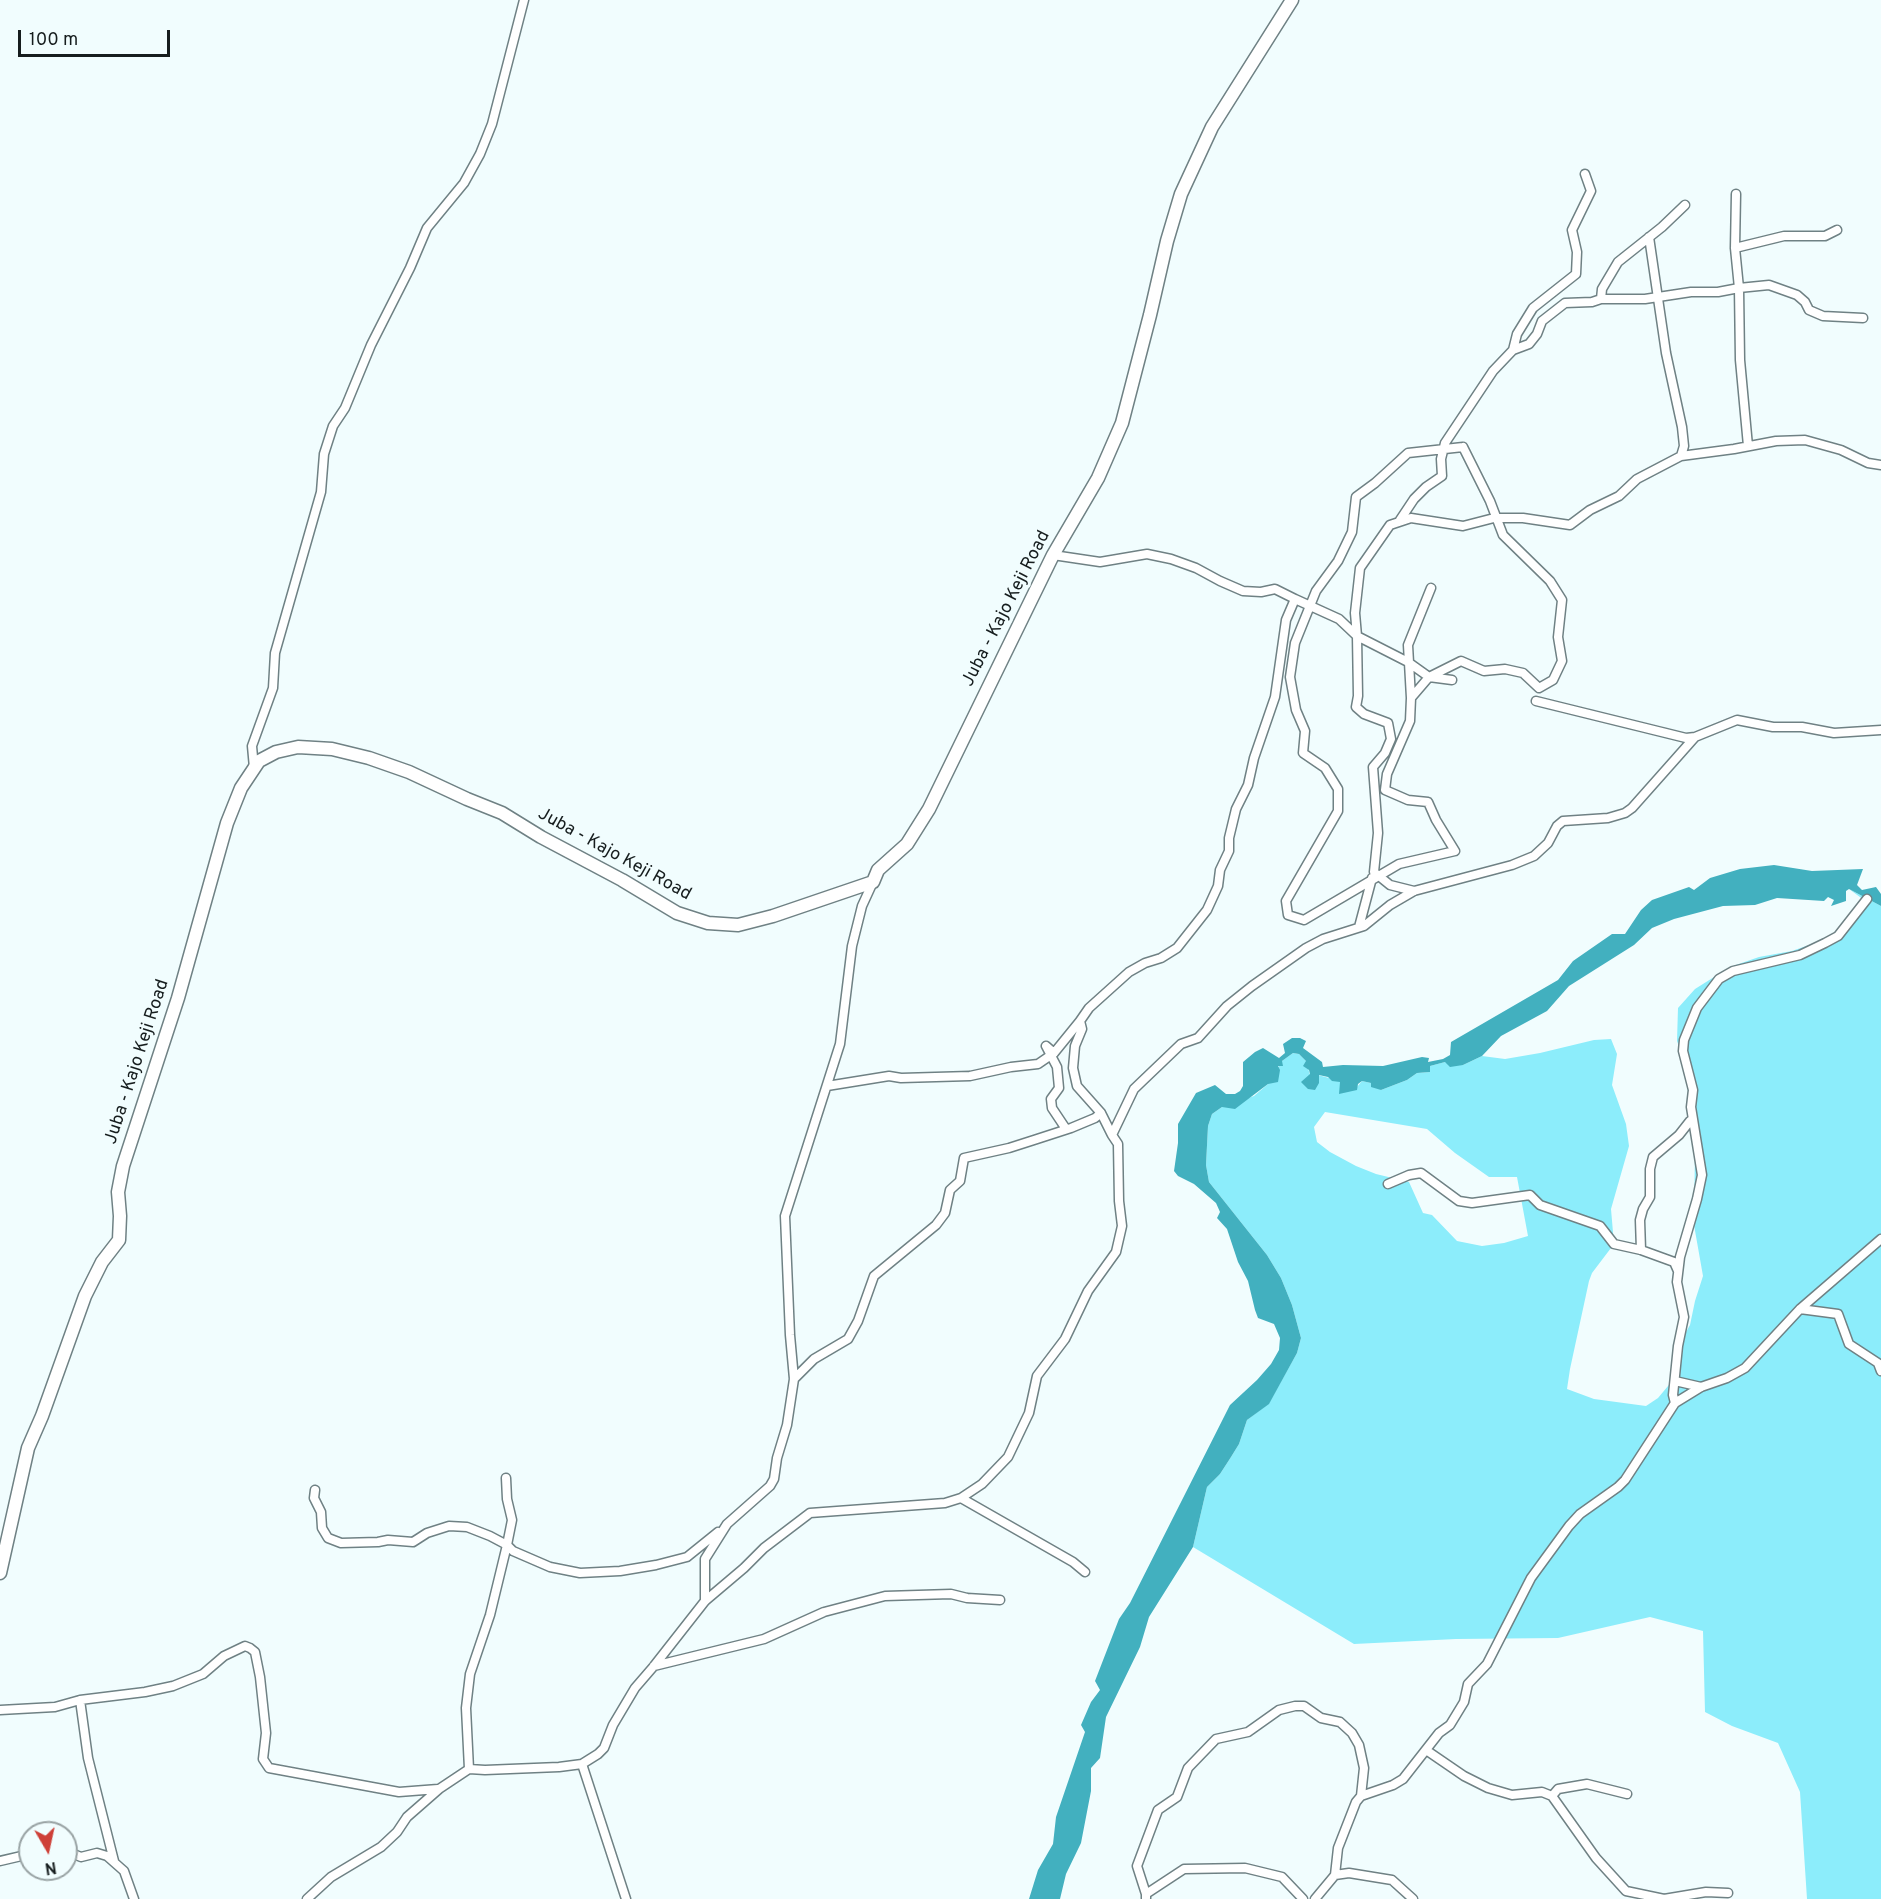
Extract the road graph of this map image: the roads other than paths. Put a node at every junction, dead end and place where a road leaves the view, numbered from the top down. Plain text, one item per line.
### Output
1 (524, 0) edge
2 (1292, 0) edge
3 (1585, 174) dead end
4 (1736, 194) dead end
5 (1685, 205) dead end
6 (1837, 230) dead end
7 (1649, 237) junction
8 (1735, 248) junction
9 (1739, 288) junction
10 (1658, 297) junction
11 (1601, 299) junction
12 (1863, 318) dead end
13 (1513, 350) junction
14 (1748, 446) junction
15 (1681, 456) junction
16 (1881, 465) edge
17 (1400, 520) junction
18 (1053, 555) junction
19 (1431, 588) dead end
20 (1295, 599) junction
21 (1357, 636) junction
22 (1408, 662) junction
23 (1428, 677) junction
24 (1452, 680) dead end
25 (1411, 698) junction
26 (1536, 701) dead end
27 (1881, 730) edge
28 (1695, 737) junction
29 (254, 768) junction
30 (1374, 872) junction
31 (873, 882) junction
32 (1414, 891) junction
33 (1867, 899) dead end
34 (1359, 927) junction
35 (1080, 1021) junction
36 (1054, 1053) junction
37 (827, 1086) junction
38 (1101, 1113) junction
39 (1690, 1121) dead end
40 (1066, 1129) junction
41 (1113, 1135) junction
42 (1388, 1184) dead end
43 (1881, 1239) edge
44 (1641, 1250) junction
45 (1678, 1272) junction
46 (1800, 1309) junction
47 (1881, 1371) edge
48 (794, 1378) junction
49 (1674, 1381) junction
50 (1701, 1387) junction
51 (1675, 1403) junction
52 (506, 1478) dead end
53 (315, 1490) dead end
54 (961, 1498) junction
55 (727, 1524) junction
56 (507, 1545) junction
57 (1085, 1572) dead end
58 (0, 1573) edge
59 (1000, 1600) dead end
60 (705, 1601) junction
61 (654, 1666) junction
62 (80, 1700) junction
63 (0, 1710) edge
64 (1426, 1750) junction
65 (582, 1764) junction
66 (469, 1769) junction
67 (439, 1789) junction
68 (1627, 1794) dead end
69 (1361, 1796) junction
70 (1552, 1796) junction
71 (78, 1856) edge
72 (18, 1857) edge
73 (0, 1861) edge
74 (114, 1861) junction
75 (1335, 1875) junction
76 (1728, 1893) dead end
77 (1625, 1895) edge
78 (1146, 1897) edge
79 (134, 1899) edge
80 (307, 1899) edge
81 (626, 1899) edge
82 (1303, 1899) edge
83 (1315, 1899) edge
84 (1413, 1899) edge

1 - 29 street
2 - 18 main road, Juba - Kajo Keji Road
3 - 13 street
4 - 8 street
5 - 7 street
6 - 8 street
7 - 10 street
7 - 11 street
8 - 9 street
9 - 10 street
9 - 12 street
9 - 14 street
10 - 11 street
10 - 15 street
11 - 13 street
13 - 17 street
14 - 15 street
14 - 16 street
15 - 17 street
17 - 21 street
18 - 20 street
18 - 31 main road, Juba - Kajo Keji Road
19 - 22 street
20 - 21 street
20 - 35 street
21 - 22 street
21 - 30 street
22 - 23 street
22 - 25 street
23 - 24 street
23 - 25 street
23 - 25 street
26 - 28 street
27 - 28 street
28 - 32 street
29 - 31 main road, Juba - Kajo Keji Road
29 - 58 main road, Juba - Kajo Keji Road
30 - 32 street
30 - 34 street
31 - 37 street
32 - 34 street
33 - 45 street
34 - 41 street
35 - 36 street
35 - 38 street
36 - 37 street
36 - 40 street
37 - 48 street
38 - 40 street
38 - 41 street
39 - 44 street
40 - 48 street
41 - 54 street
42 - 44 street
43 - 46 street
44 - 45 street
45 - 49 street
46 - 47 street
46 - 50 street
48 - 55 street
49 - 50 street
49 - 51 street
50 - 51 street
51 - 64 street
52 - 56 street
53 - 56 street
54 - 57 street
54 - 60 street
55 - 56 street
55 - 60 street
56 - 66 street
59 - 61 street
60 - 61 street
61 - 65 street
62 - 63 street
62 - 67 street
62 - 74 street
64 - 69 street
64 - 70 street
65 - 66 street
65 - 81 street
66 - 67 street
67 - 80 street
68 - 70 street
69 - 75 street
69 - 78 street
70 - 77 street
71 - 74 street
72 - 73 street
74 - 79 street
75 - 83 street
75 - 84 street
76 - 77 street
78 - 82 street

